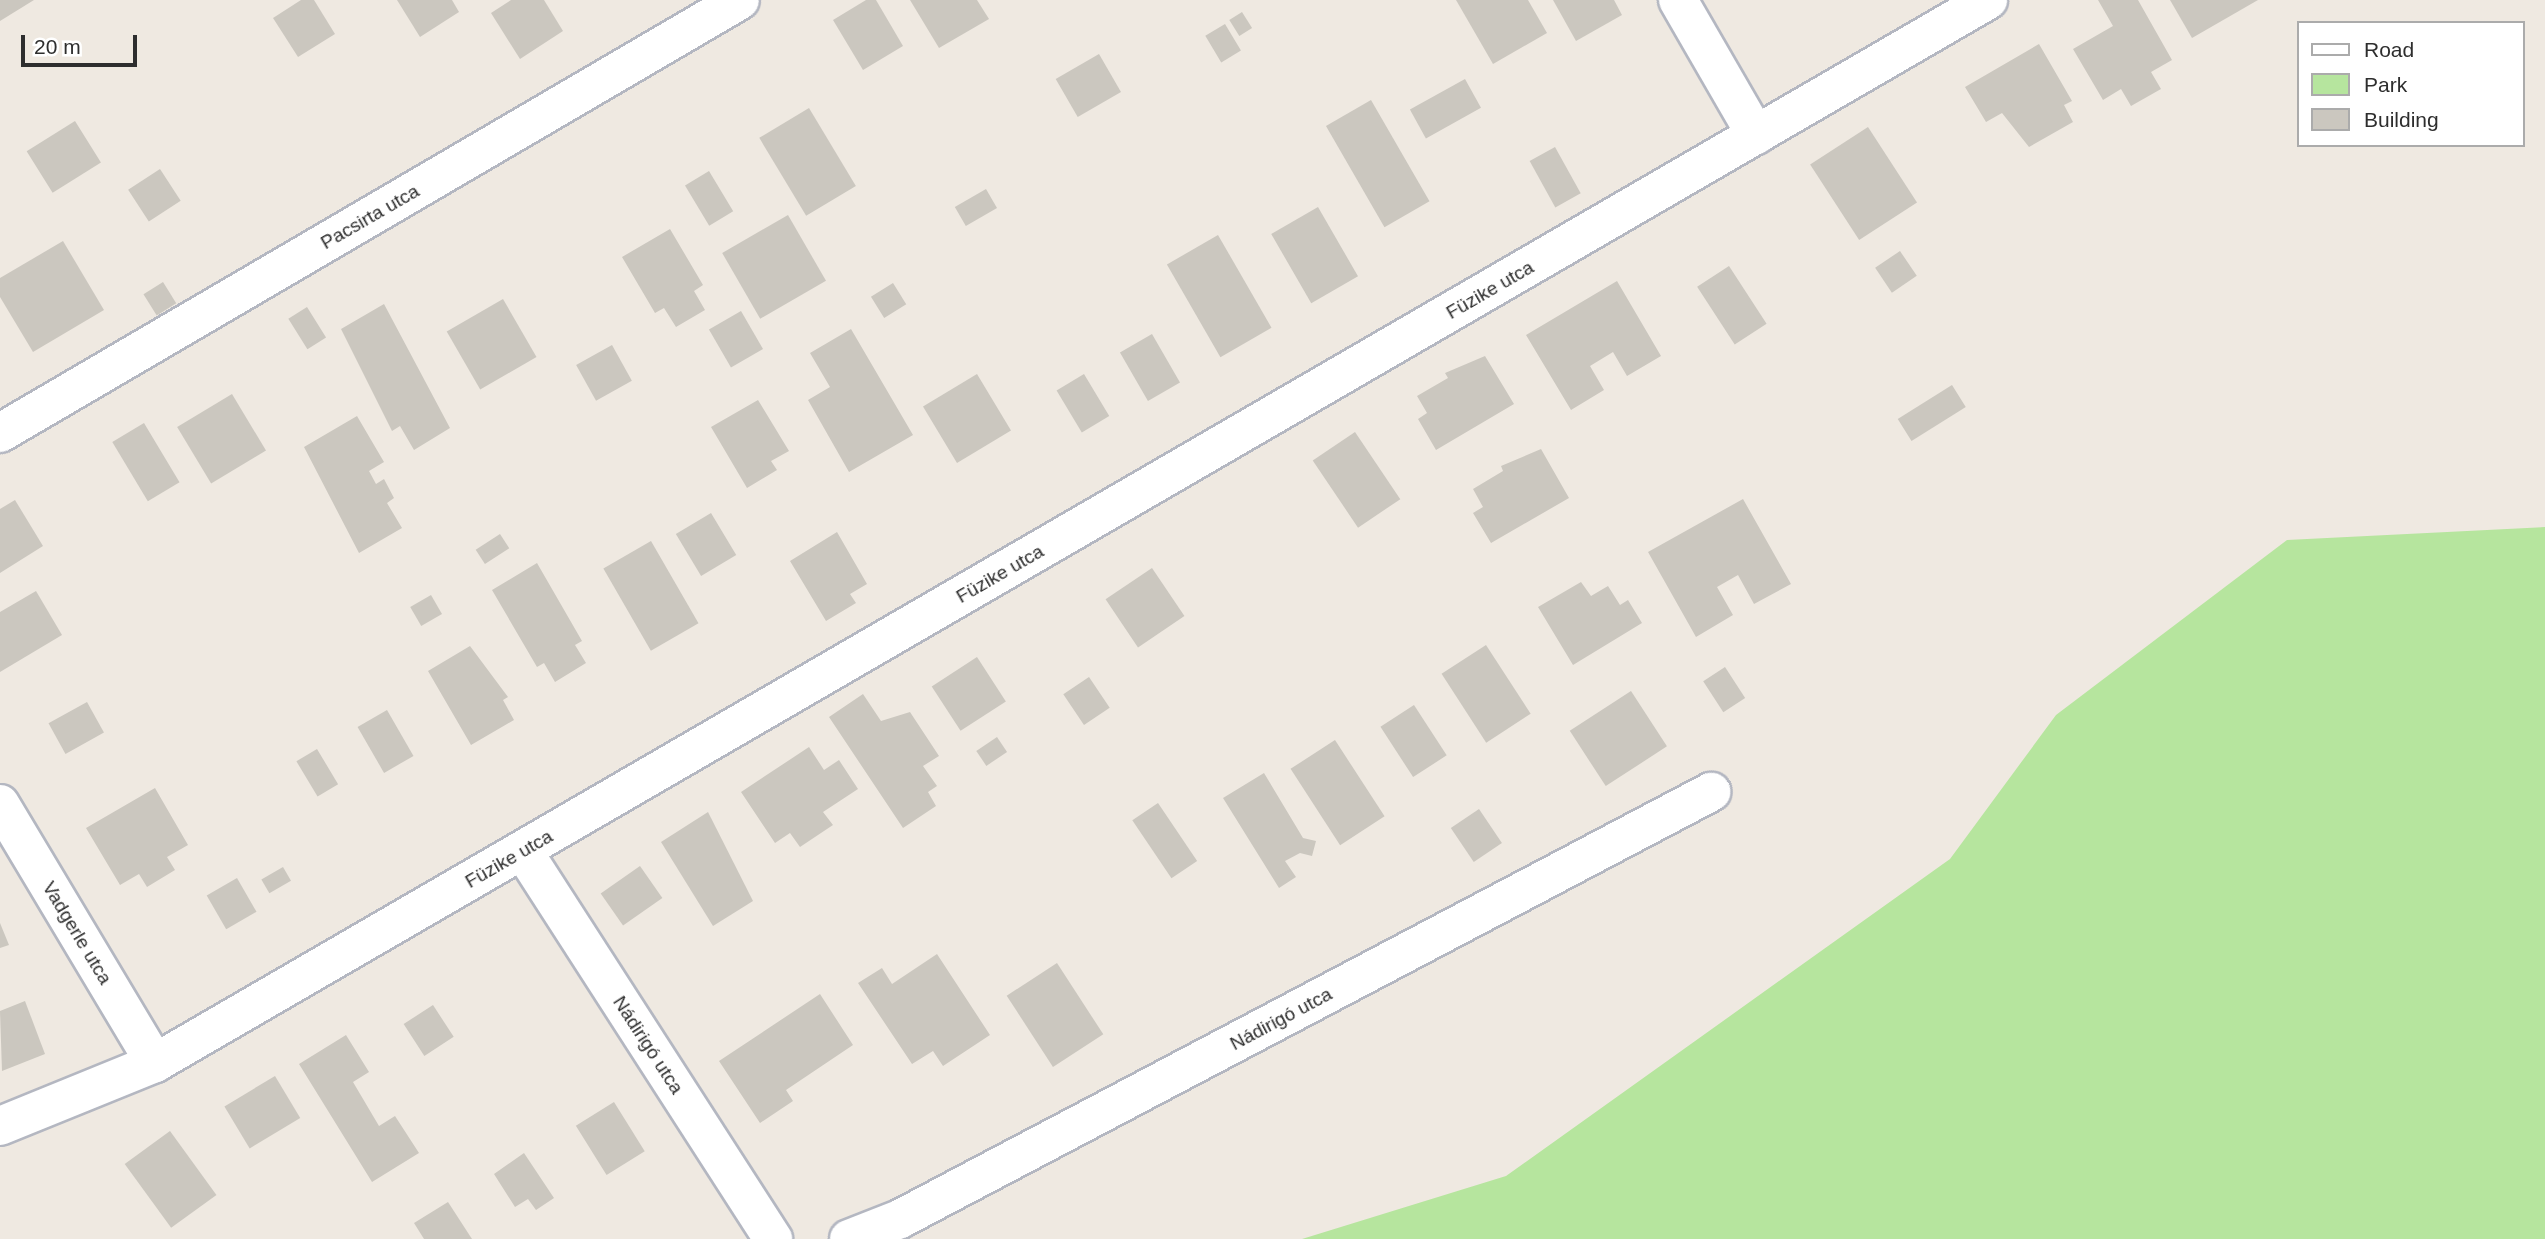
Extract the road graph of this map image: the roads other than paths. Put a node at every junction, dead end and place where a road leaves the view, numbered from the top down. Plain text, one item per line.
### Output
1 (740, 0) edge
2 (1678, 0) edge
3 (1988, 0) edge
4 (1756, 135) junction
5 (0, 433) edge
6 (1711, 792) dead end
7 (0, 804) edge
8 (523, 851) junction
9 (155, 1063) junction
10 (0, 1126) edge
11 (772, 1239) edge
12 (849, 1239) edge

1 - 5 street, Pacsirta utca
2 - 4 street
3 - 4 street, Füzike utca
4 - 8 street, Füzike utca
6 - 12 street, Nádirigó utca
7 - 9 street, Vadgerle utca
8 - 9 street, Füzike utca
8 - 11 street, Nádirigó utca
9 - 10 street, Füzike utca

